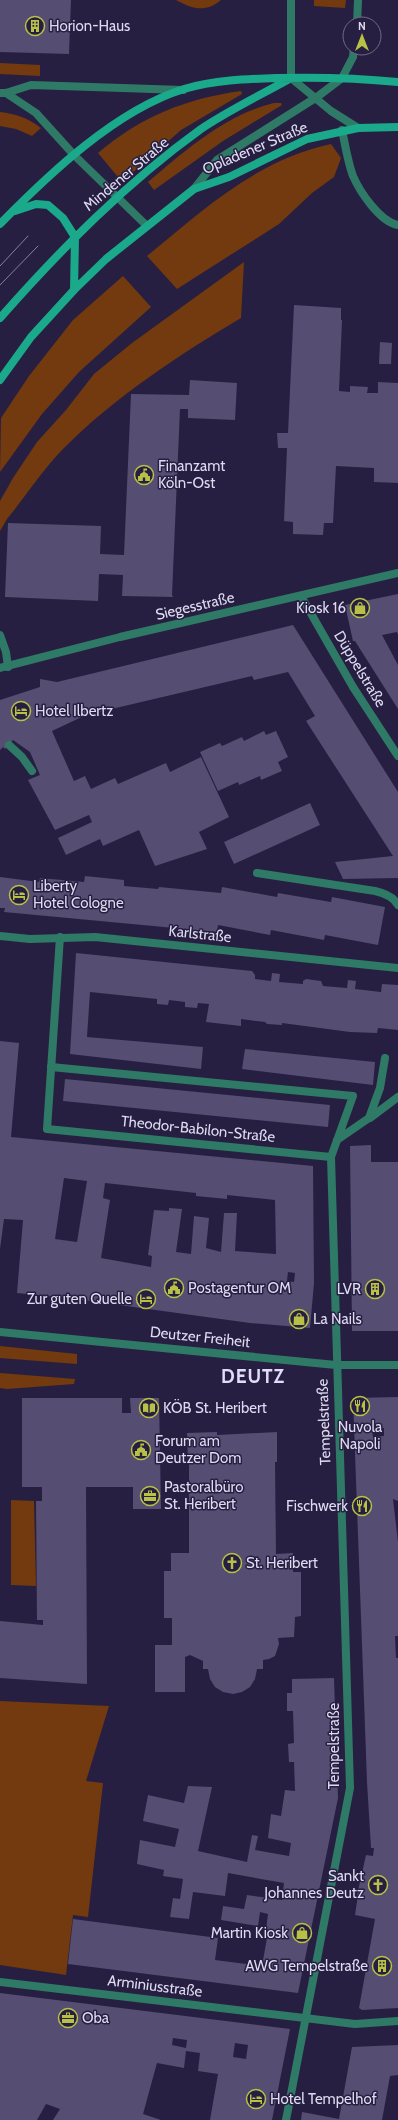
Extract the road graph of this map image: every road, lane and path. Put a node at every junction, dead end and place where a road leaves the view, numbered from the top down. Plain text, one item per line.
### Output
1 (291, 0) edge
2 (358, 0) edge
3 (357, 16) edge
4 (353, 56) edge
5 (292, 78) junction
6 (342, 78) junction
7 (398, 82) edge
8 (184, 90) junction
9 (3, 93) edge
10 (317, 97) junction
11 (398, 127) edge
12 (358, 128) junction
13 (342, 130) junction
14 (74, 155) junction
15 (194, 189) junction
16 (118, 196) junction
17 (12, 212) junction
18 (0, 224) edge
19 (398, 225) edge
20 (147, 226) junction
21 (75, 237) junction
22 (74, 290) junction
23 (0, 318) edge
24 (0, 380) edge
25 (398, 573) edge
26 (301, 596) junction
27 (0, 635) edge
28 (4, 667) edge
29 (9, 745) dead end
30 (398, 756) edge
31 (32, 771) dead end
32 (257, 873) dead end
33 (398, 904) edge
34 (0, 936) edge
35 (60, 937) junction
36 (398, 968) edge
37 (385, 1058) dead end
38 (51, 1067) junction
39 (398, 1097) edge
40 (369, 1118) junction
41 (337, 1140) junction
42 (331, 1157) junction
43 (0, 1332) edge
44 (336, 1365) junction
45 (398, 1365) edge
46 (0, 1982) edge
47 (307, 2019) junction
48 (398, 2021) edge
49 (286, 2120) edge

1 - 5 street
2 - 3 street
4 - 6 street
5 - 6 main road, Mindener Straße
5 - 8 main road, Mindener Straße
5 - 10 street
5 - 16 main road, Mindener Straße
6 - 7 main road
6 - 10 street
8 - 9 street
8 - 14 main road, Mindener Straße
9 - 14 street
10 - 12 street
10 - 15 street
11 - 12 main road, Opladener Straße
12 - 13 main road, Opladener Straße
13 - 15 main road, Opladener Straße
13 - 19 street
14 - 16 street
14 - 17 main road, Mindener Straße
15 - 20 main road
16 - 20 street
16 - 21 main road, Mindener Straße
17 - 18 main road, Mindener Straße
17 - 21 main road
20 - 22 main road
21 - 22 main road
21 - 23 main road, Mindener Straße
22 - 24 main road
25 - 26 street, Siegesstraße
26 - 28 street, Siegesstraße
26 - 30 street, Düppelstraße
27 - 28 street
29 - 31 street
32 - 33 street
34 - 35 street, Karlstraße
35 - 36 street, Karlstraße
35 - 38 street, Theodor-Babilon-Straße
37 - 40 street
38 - 41 street
38 - 42 street, Theodor-Babilon-Straße
39 - 40 street
40 - 41 street
41 - 42 street
42 - 44 street
43 - 44 street, Deutzer Freiheit
44 - 45 street, Deutzer Freiheit
44 - 47 street, Tempelstraße
46 - 47 street, Arminiusstraße
47 - 48 street, Arminiusstraße
47 - 49 street, Tempelstraße

